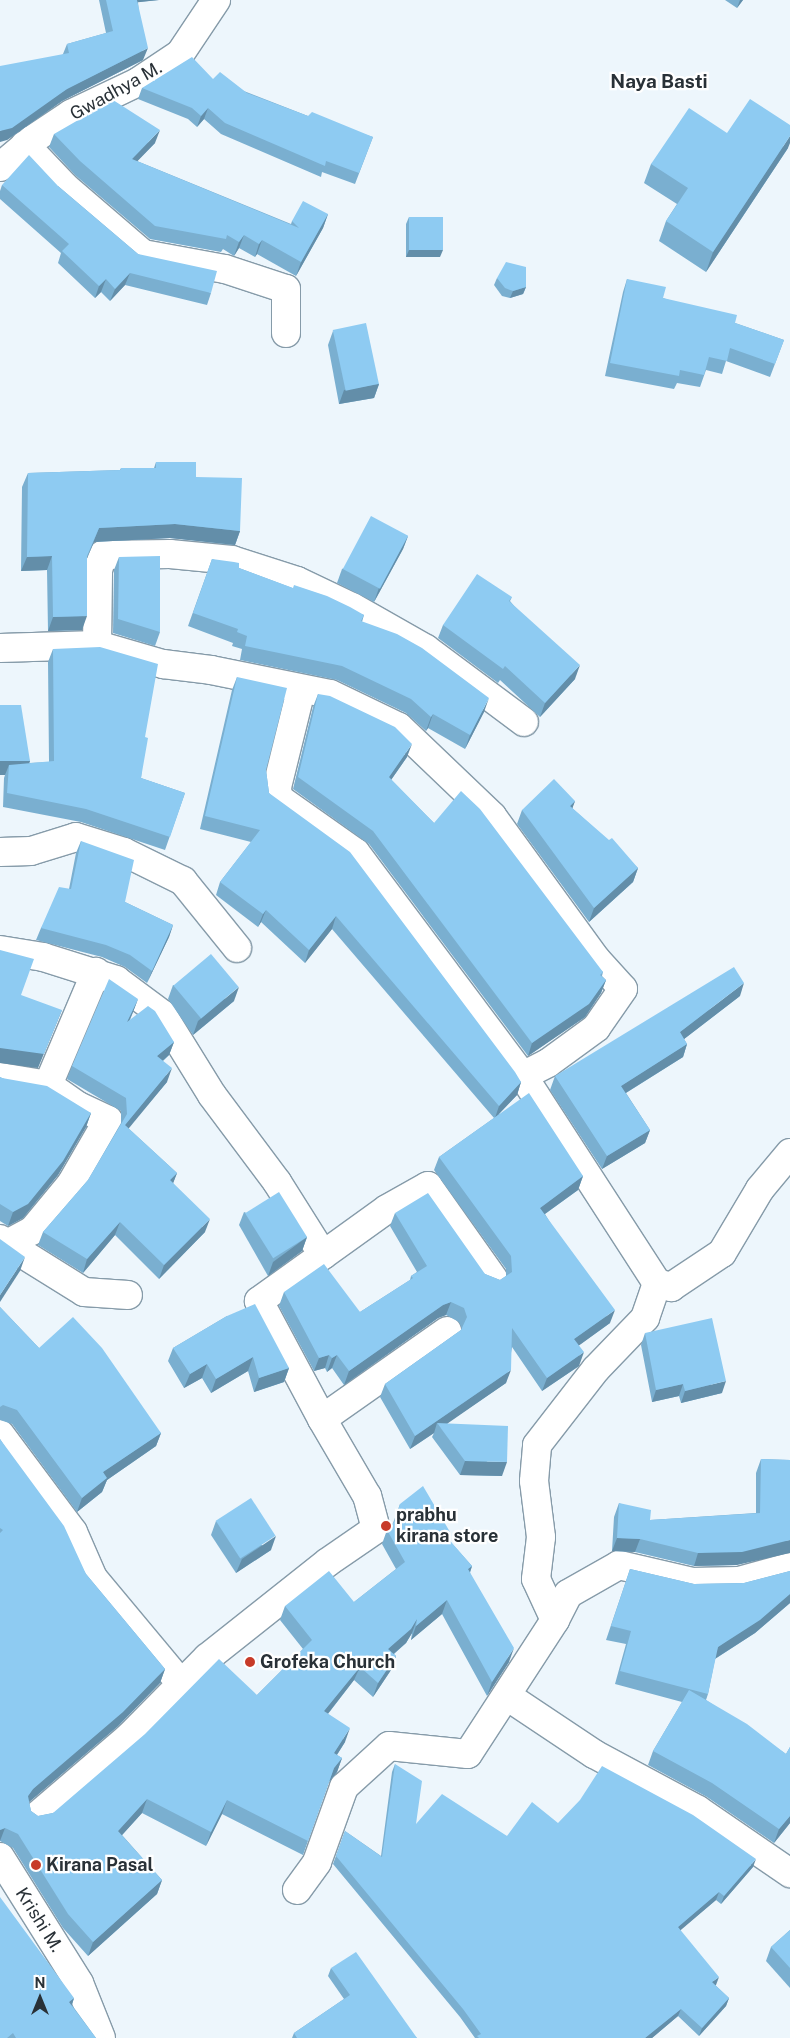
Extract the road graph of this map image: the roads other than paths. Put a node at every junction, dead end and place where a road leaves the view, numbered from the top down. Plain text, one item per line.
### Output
1 (216, 0) edge
2 (25, 145) junction
3 (0, 167) edge
4 (286, 334) dead end
5 (97, 645) junction
6 (0, 648) edge
7 (301, 690) junction
8 (524, 722) dead end
9 (0, 852) edge
10 (237, 948) dead end
11 (0, 950) edge
12 (96, 972) junction
13 (523, 1076) junction
14 (0, 1077) edge
15 (48, 1086) junction
16 (790, 1153) edge
17 (4, 1241) edge
18 (323, 1256) junction
19 (493, 1278) edge
20 (657, 1283) junction
21 (128, 1295) dead end
22 (447, 1331) dead end
23 (322, 1419) junction
24 (0, 1434) edge
25 (790, 1567) edge
26 (555, 1620) junction
27 (182, 1685) junction
28 (508, 1696) junction
29 (38, 1815) edge
30 (1, 1862) edge
31 (790, 1873) edge
32 (297, 1890) dead end
33 (102, 2038) edge

1 - 2 street, Gwadhya M.
2 - 3 street, Gwadhya M.
2 - 4 street
5 - 6 street
5 - 7 street
5 - 8 street
7 - 13 street
7 - 13 street
9 - 10 street
11 - 12 street
12 - 15 street
12 - 18 street
13 - 20 street
14 - 15 street
15 - 17 street
16 - 20 street
17 - 21 street
18 - 19 street
18 - 23 street
20 - 26 street
22 - 23 street
23 - 27 street
24 - 27 street
25 - 26 street
26 - 28 street
27 - 29 street
28 - 31 street
28 - 32 street
30 - 33 street, Krishi M.

